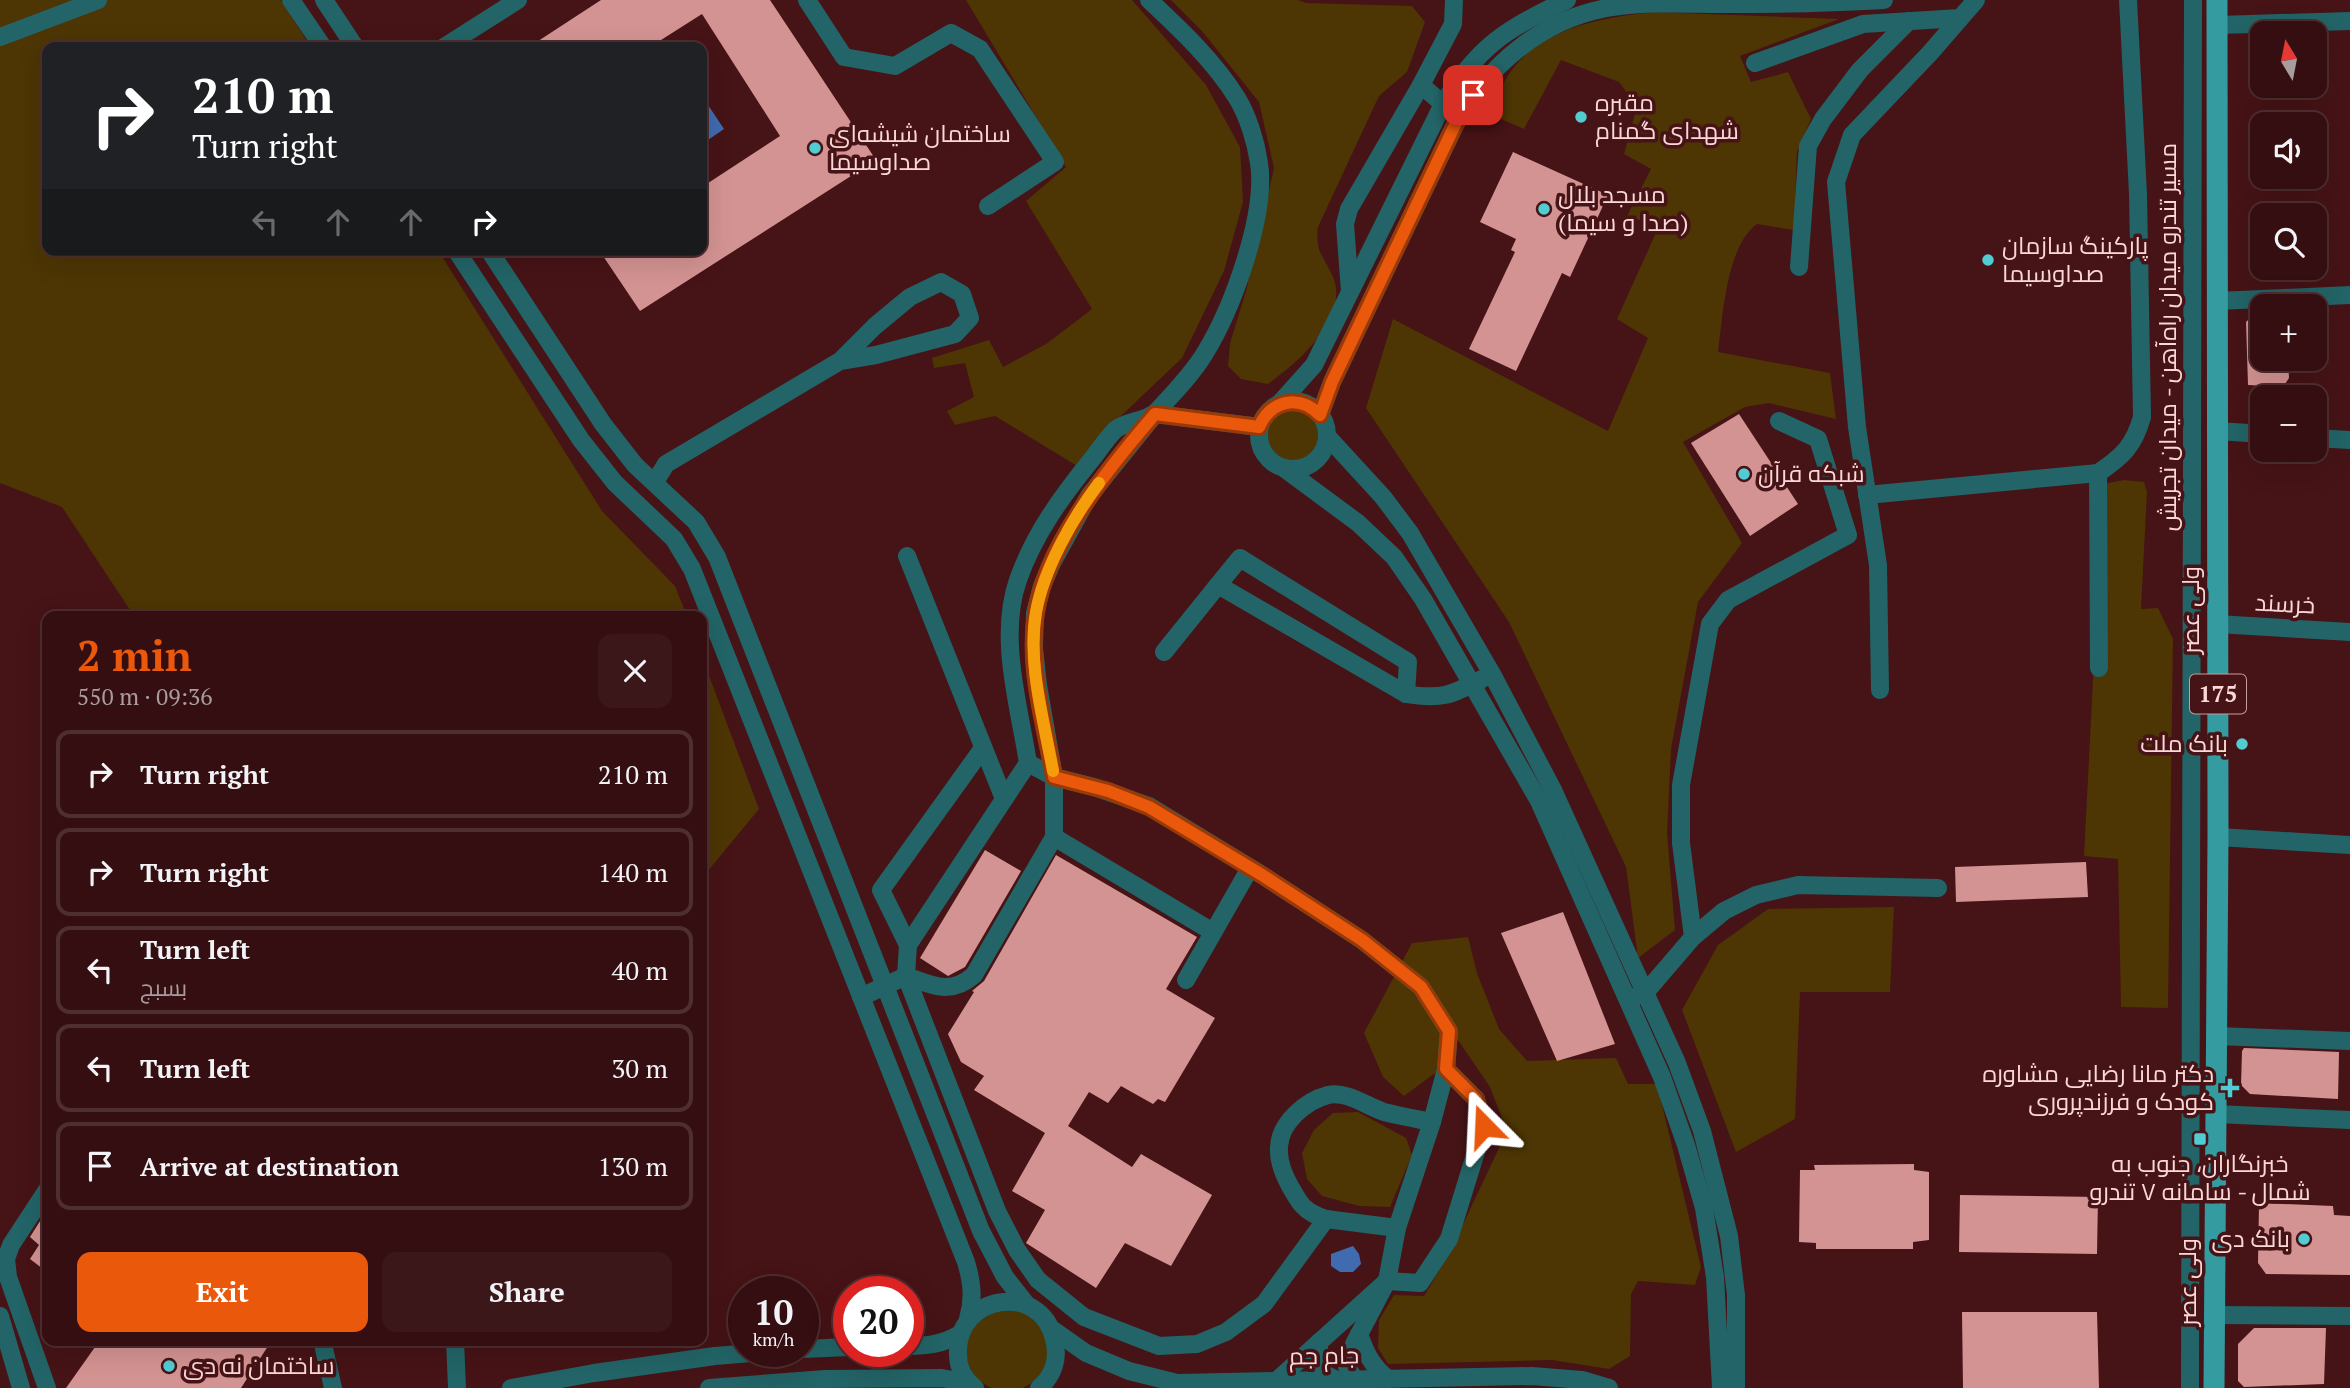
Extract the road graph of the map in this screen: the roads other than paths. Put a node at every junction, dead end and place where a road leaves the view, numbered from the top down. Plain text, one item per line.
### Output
1 (98, 0) edge
2 (291, 0) edge
3 (324, 0) edge
4 (518, 0) edge
5 (807, 0) edge
6 (1149, 0) edge
7 (1454, 0) edge
8 (1567, 0) edge
9 (1884, 0) edge
10 (1976, 0) edge
11 (2128, 0) edge
12 (2193, 0) edge
13 (2217, 0) edge
14 (1740, 2) edge
15 (1960, 18) junction
16 (1909, 21) junction
17 (2350, 21) edge
18 (2218, 25) junction
19 (0, 37) edge
20 (320, 42) edge
21 (352, 42) edge
22 (452, 42) edge
23 (1755, 62) dead end
24 (1421, 85) junction
25 (1443, 104) junction
26 (1461, 114) junction
27 (988, 206) dead end
28 (460, 256) edge
29 (493, 256) edge
30 (1367, 257) junction
31 (1799, 267) dead end
32 (1386, 270) junction
33 (1350, 292) junction
34 (2350, 295) edge
35 (2218, 301) junction
36 (535, 321) junction
37 (511, 334) junction
38 (840, 361) junction
39 (1279, 404) junction
40 (1155, 414) junction
41 (1320, 415) junction
42 (1779, 421) dead end
43 (1259, 427) junction
44 (2218, 431) junction
45 (2250, 433) edge
46 (1327, 436) junction
47 (2327, 439) edge
48 (2350, 440) edge
49 (1285, 469) junction
50 (2098, 473) junction
51 (1072, 483) junction
52 (658, 485) junction
53 (1867, 495) junction
54 (1089, 496) junction
55 (642, 507) junction
56 (907, 556) dead end
57 (1218, 585) junction
58 (2217, 624) junction
59 (2350, 632) edge
60 (1164, 652) dead end
61 (2099, 667) dead end
62 (1492, 674) junction
63 (1473, 684) junction
64 (1881, 690) dead end
65 (1406, 695) junction
66 (983, 748) junction
67 (1028, 762) junction
68 (1054, 777) junction
69 (1004, 799) junction
70 (1054, 837) junction
71 (2218, 837) junction
72 (2350, 845) edge
73 (1250, 868) junction
74 (1938, 888) dead end
75 (1213, 932) junction
76 (1693, 937) junction
77 (908, 945) junction
78 (906, 976) junction
79 (1186, 980) dead end
80 (886, 987) junction
81 (1645, 993) junction
82 (860, 997) junction
83 (1627, 999) junction
84 (2217, 1036) junction
85 (2350, 1041) edge
86 (1446, 1069) junction
87 (2216, 1114) junction
88 (2350, 1120) edge
89 (1432, 1122) junction
90 (42, 1197) edge
91 (1326, 1219) junction
92 (1397, 1228) junction
93 (1715, 1277) junction
94 (1735, 1277) junction
95 (1387, 1282) junction
96 (1027, 1305) junction
97 (2214, 1315) junction
98 (0, 1316) edge
99 (2350, 1316) edge
100 (964, 1326) junction
101 (1052, 1329) junction
102 (1359, 1334) junction
103 (1319, 1342) junction
104 (924, 1344) edge
105 (323, 1346) edge
106 (455, 1346) edge
107 (728, 1355) edge
108 (1388, 1379) junction
109 (1275, 1382) junction
110 (1344, 1382) edge
111 (1483, 1382) edge
112 (972, 1386) edge
113 (21, 1388) edge
114 (47, 1388) edge
115 (332, 1388) edge
116 (457, 1388) edge
117 (510, 1388) edge
118 (709, 1388) edge
119 (1039, 1388) edge
120 (1609, 1388) edge
121 (1721, 1388) edge
122 (1736, 1388) edge
123 (2190, 1388) edge
124 (2214, 1388) edge

1 - 19 street
2 - 20 street
3 - 21 street
4 - 22 street
5 - 27 street
6 - 40 street
7 - 24 street
8 - 25 street
9 - 14 street
10 - 15 street
11 - 50 street
12 - 123 street, مسیر تندرو میدان راه‌آهن - میدان تجریش
13 - 18 main road, ولی عصر / 175
14 - 26 street
15 - 16 street
15 - 53 street
16 - 23 street
16 - 31 street
17 - 18 street
18 - 35 main road, ولی عصر / 175
24 - 25 street
24 - 33 street
25 - 26 street
25 - 30 street
26 - 32 street
28 - 37 street
29 - 36 street, جام جم
30 - 32 street
30 - 33 street
32 - 41 street
33 - 39 street
34 - 35 street
35 - 44 main road, ولی عصر / 175
36 - 37 street
36 - 52 street, جام جم
37 - 55 street
38 - 38 street
38 - 52 street
39 - 41 street
39 - 43 street
40 - 43 street
40 - 51 street
40 - 54 street
41 - 46 street
42 - 76 street
43 - 49 street
44 - 45 street
44 - 58 main road, ولی عصر / 175
46 - 49 street
46 - 62 street
47 - 48 street
49 - 63 street
50 - 53 street
50 - 61 street
51 - 54 street
51 - 67 street
52 - 55 street
52 - 80 street, جام جم
53 - 64 street
54 - 68 street
55 - 82 street
56 - 66 street
57 - 60 street
57 - 65 street
57 - 65 street
58 - 59 street, خرسند
58 - 71 main road, ولی عصر / 175
62 - 63 street
62 - 81 street
63 - 65 street
63 - 83 street
66 - 69 street
66 - 77 street
67 - 68 street
67 - 69 street
68 - 70 street
68 - 73 street
69 - 77 street
70 - 75 street
70 - 78 street
71 - 72 street
71 - 84 main road, ولی عصر / 175
73 - 75 street
73 - 86 street
74 - 76 street
75 - 79 street
76 - 81 street
77 - 78 street
78 - 80 street
78 - 91 street
80 - 82 street
80 - 96 street, جام جم
81 - 83 street
81 - 94 street
82 - 100 street
83 - 93 street
84 - 85 street
84 - 87 main road, ولی عصر / 175
86 - 89 street
86 - 95 street
87 - 88 street
87 - 97 main road, ولی عصر / 175
89 - 91 street
89 - 92 street
90 - 114 street
91 - 92 street
92 - 95 street
93 - 94 street
93 - 121 street
94 - 122 street
95 - 102 street
95 - 103 street
96 - 100 street
96 - 101 street, جام جم
97 - 99 street
97 - 124 main road, ولی عصر / 175
98 - 113 street
100 - 104 street
100 - 112 street
101 - 109 street, جام جم
101 - 119 street
102 - 108 street
102 - 110 street
103 - 109 street
103 - 110 street
105 - 115 street
106 - 116 street
107 - 117 street
108 - 110 street, جام جم
108 - 111 street, جام جم
109 - 110 street, جام جم
111 - 120 street, جام جم
112 - 118 street

